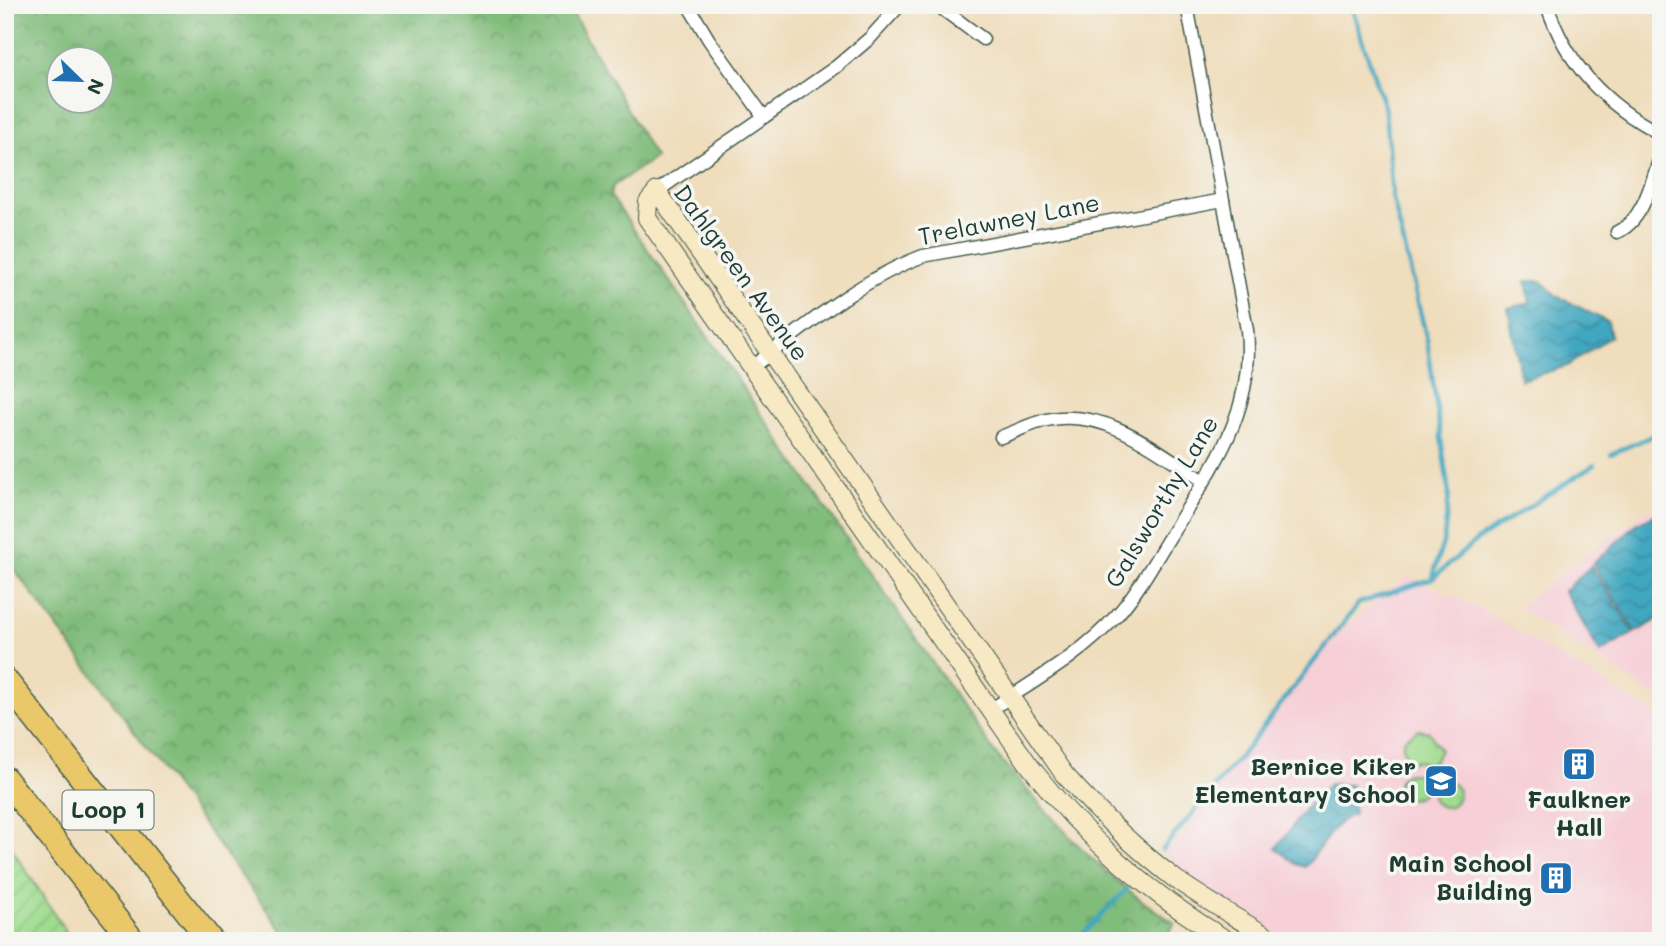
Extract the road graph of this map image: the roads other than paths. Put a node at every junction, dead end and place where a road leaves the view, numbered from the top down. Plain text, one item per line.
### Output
1 (688, 5) edge
2 (900, 5) edge
3 (937, 5) edge
4 (1187, 5) edge
5 (1547, 5) edge
6 (983, 39) dead end
7 (764, 117) junction
8 (1661, 134) edge
9 (1661, 155) edge
10 (657, 191) junction
11 (1223, 200) junction
12 (1617, 232) dead end
13 (769, 354) junction
14 (751, 368) junction
15 (1001, 437) dead end
16 (1204, 481) junction
17 (5, 680) edge
18 (1011, 696) junction
19 (990, 710) junction
20 (5, 779) edge
21 (133, 941) edge
22 (211, 941) edge
23 (1228, 941) edge
24 (1275, 941) edge

1 - 7 street
2 - 7 street
3 - 6 street
4 - 11 street, Galsworthy Lane
5 - 8 street
7 - 10 street
9 - 12 street
10 - 13 street, Dahlgreen Avenue
10 - 14 street, Dahlgreen Avenue
11 - 13 street, Trelawney Lane
11 - 16 street, Galsworthy Lane
13 - 14 street, Trelawney Lane
13 - 18 street, Dahlgreen Avenue
14 - 19 street, Dahlgreen Avenue
15 - 16 street
16 - 18 street, Galsworthy Lane
17 - 22 highway, Loop 1
18 - 19 street, Galsworthy Lane
18 - 24 street, Dahlgreen Avenue
19 - 23 street, Dahlgreen Avenue
20 - 21 highway, Loop 1

